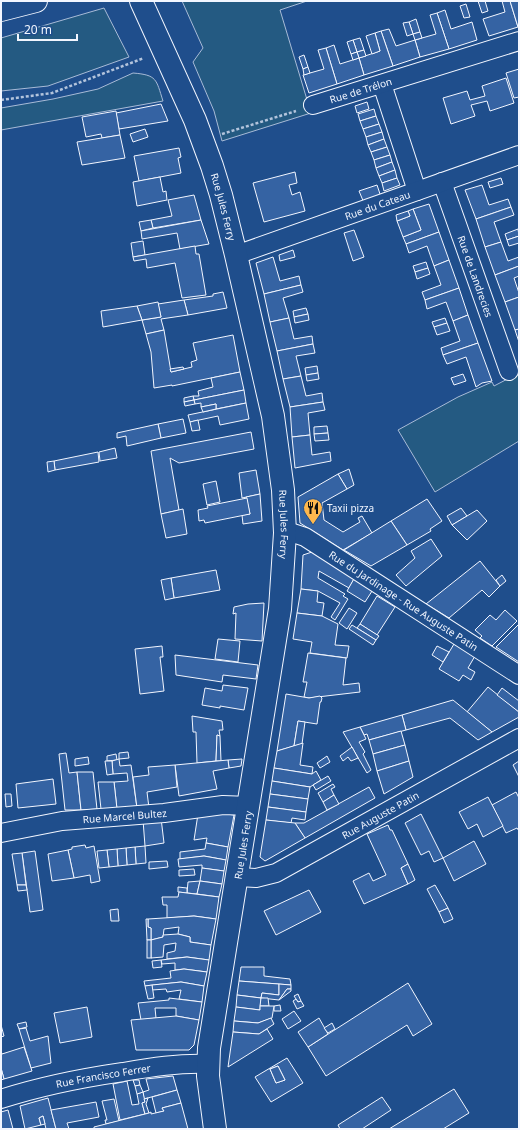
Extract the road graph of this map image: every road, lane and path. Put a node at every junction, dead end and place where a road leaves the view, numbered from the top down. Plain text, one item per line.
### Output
1 (36, 1) edge
2 (142, 1) edge
3 (1, 10) edge
4 (519, 41) edge
5 (164, 51) junction
6 (382, 84) junction
7 (1, 100) edge
8 (313, 105) joint
9 (203, 140) junction
10 (519, 155) edge
11 (442, 182) junction
12 (417, 191) junction
13 (236, 255) junction
14 (509, 370) dead end
15 (285, 533) junction
16 (519, 675) edge
17 (519, 738) edge
18 (249, 806) junction
19 (1, 833) edge
20 (238, 877) junction
21 (208, 1064) junction
22 (1, 1099) edge
23 (215, 1129) edge

1 - 3 main road
2 - 5 main road, Rue Jules Ferry
4 - 6 street, Rue de Trélon
5 - 7 path
5 - 9 main road, Rue Jules Ferry
6 - 8 street, Rue de Trélon
6 - 12 street
8 - 9 path
9 - 13 main road, Rue Jules Ferry
10 - 11 street, Rue du Cateau
11 - 12 street, Rue du Cateau
11 - 14 street, Rue de Landrecies
12 - 13 street, Rue du Cateau
13 - 15 main road, Rue Jules Ferry
15 - 16 street, Rue du Jardinage - Rue Auguste Patin
15 - 18 main road, Rue Jules Ferry
17 - 20 street, Rue Auguste Patin
18 - 19 street, Rue Marcel Bultez
18 - 20 main road, Rue Jules Ferry
20 - 21 main road, Rue Jules Ferry
21 - 22 street, Rue Francisco Ferrer
21 - 23 main road, Rue Jules Ferry

